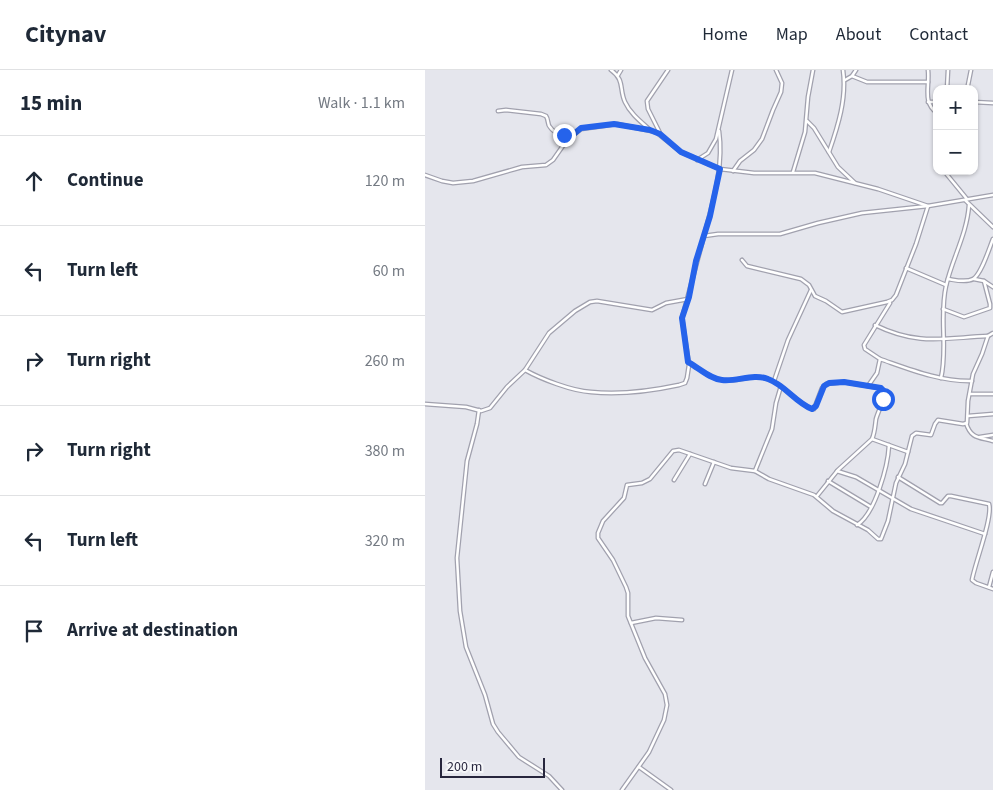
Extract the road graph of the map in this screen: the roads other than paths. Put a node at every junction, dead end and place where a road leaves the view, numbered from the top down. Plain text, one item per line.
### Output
1 (611, 70) edge
2 (621, 70) edge
3 (668, 70) edge
4 (732, 70) edge
5 (777, 70) edge
6 (813, 70) edge
7 (843, 70) edge
8 (856, 70) edge
9 (928, 70) edge
10 (948, 70) edge
11 (971, 70) edge
12 (618, 75) junction
13 (852, 76) junction
14 (844, 80) junction
15 (929, 82) junction
16 (947, 85) edge
17 (968, 85) dead end
18 (928, 102) junction
19 (933, 102) edge
20 (978, 102) edge
21 (993, 103) edge
22 (933, 110) edge
23 (498, 111) dead end
24 (807, 121) junction
25 (650, 130) junction
26 (719, 131) junction
27 (575, 133) junction
28 (660, 134) junction
29 (829, 152) junction
30 (697, 160) junction
31 (720, 169) junction
32 (733, 171) junction
33 (793, 172) junction
34 (425, 175) edge
35 (947, 175) edge
36 (856, 184) junction
37 (993, 195) edge
38 (966, 200) junction
39 (969, 205) junction
40 (928, 206) junction
41 (993, 228) edge
42 (704, 236) junction
43 (993, 239) edge
44 (742, 260) dead end
45 (906, 268) junction
46 (948, 279) junction
47 (973, 279) junction
48 (984, 281) junction
49 (946, 286) junction
50 (993, 287) edge
51 (811, 290) junction
52 (687, 299) junction
53 (890, 301) junction
54 (943, 309) junction
55 (875, 325) junction
56 (993, 333) edge
57 (988, 336) junction
58 (942, 340) junction
59 (880, 359) junction
60 (688, 362) junction
61 (525, 370) junction
62 (941, 378) junction
63 (774, 381) junction
64 (972, 381) junction
65 (781, 386) junction
66 (868, 386) junction
67 (969, 394) junction
68 (993, 394) edge
69 (425, 404) edge
70 (479, 410) junction
71 (993, 414) edge
72 (968, 416) junction
73 (966, 423) junction
74 (993, 435) edge
75 (979, 438) junction
76 (872, 439) junction
77 (993, 441) edge
78 (889, 445) junction
79 (908, 452) junction
80 (690, 454) junction
81 (714, 462) junction
82 (755, 471) junction
83 (837, 471) junction
84 (899, 477) junction
85 (675, 480) dead end
86 (828, 481) junction
87 (705, 484) dead end
88 (879, 490) junction
89 (817, 496) junction
90 (892, 499) junction
91 (871, 507) junction
92 (857, 525) junction
93 (985, 534) junction
94 (993, 572) edge
95 (989, 587) junction
96 (993, 589) edge
97 (682, 620) dead end
98 (631, 623) junction
99 (639, 767) junction
100 (563, 790) edge
101 (622, 790) edge
102 (671, 790) edge

1 - 12 street
2 - 12 street
3 - 28 street
4 - 26 street
5 - 32 street
6 - 24 street
7 - 14 street
8 - 13 street
9 - 15 street
10 - 16 street
11 - 17 street
12 - 25 street
13 - 14 street
13 - 15 street
14 - 29 street
15 - 18 street
18 - 19 street
18 - 22 street
20 - 21 street
23 - 27 street
24 - 29 street
24 - 33 street
25 - 27 street
25 - 28 street
26 - 30 street
26 - 31 street
27 - 34 street
28 - 30 street
29 - 36 street
30 - 31 street
31 - 32 street
31 - 42 street
32 - 33 street
33 - 36 street
35 - 38 street
36 - 40 street
37 - 38 street
38 - 39 street
38 - 40 street
39 - 41 street
39 - 46 street
40 - 42 street
40 - 45 street
42 - 52 street
43 - 47 street
44 - 51 street
45 - 49 street
45 - 53 street
46 - 47 street
46 - 49 street
47 - 48 street
48 - 50 street
48 - 54 street
49 - 54 street
51 - 53 street
51 - 63 street
52 - 60 street
52 - 61 street
53 - 55 street
54 - 58 street
55 - 58 street
55 - 59 street
56 - 57 street
57 - 58 street
57 - 64 street
58 - 62 street
59 - 62 street
59 - 66 street
60 - 61 street
60 - 63 street
61 - 70 street
62 - 64 street
63 - 65 street
64 - 67 street
65 - 66 street
65 - 82 street
66 - 76 street
67 - 68 street
67 - 72 street
69 - 70 street
70 - 100 street
71 - 72 street
72 - 73 street
73 - 75 street
73 - 79 street
74 - 75 street
75 - 77 street
76 - 78 street
76 - 83 street
78 - 79 street
78 - 88 street
79 - 84 street
80 - 81 street
80 - 85 street
80 - 98 street
81 - 82 street
81 - 87 street
82 - 89 street
83 - 86 street
83 - 88 street
84 - 90 street
84 - 93 street
86 - 89 street
86 - 91 street
88 - 90 street
88 - 91 street
89 - 92 street
90 - 92 street
90 - 93 street
91 - 92 street
93 - 95 street
94 - 95 street
95 - 96 street
97 - 98 street
98 - 99 street
99 - 101 street
99 - 102 street

